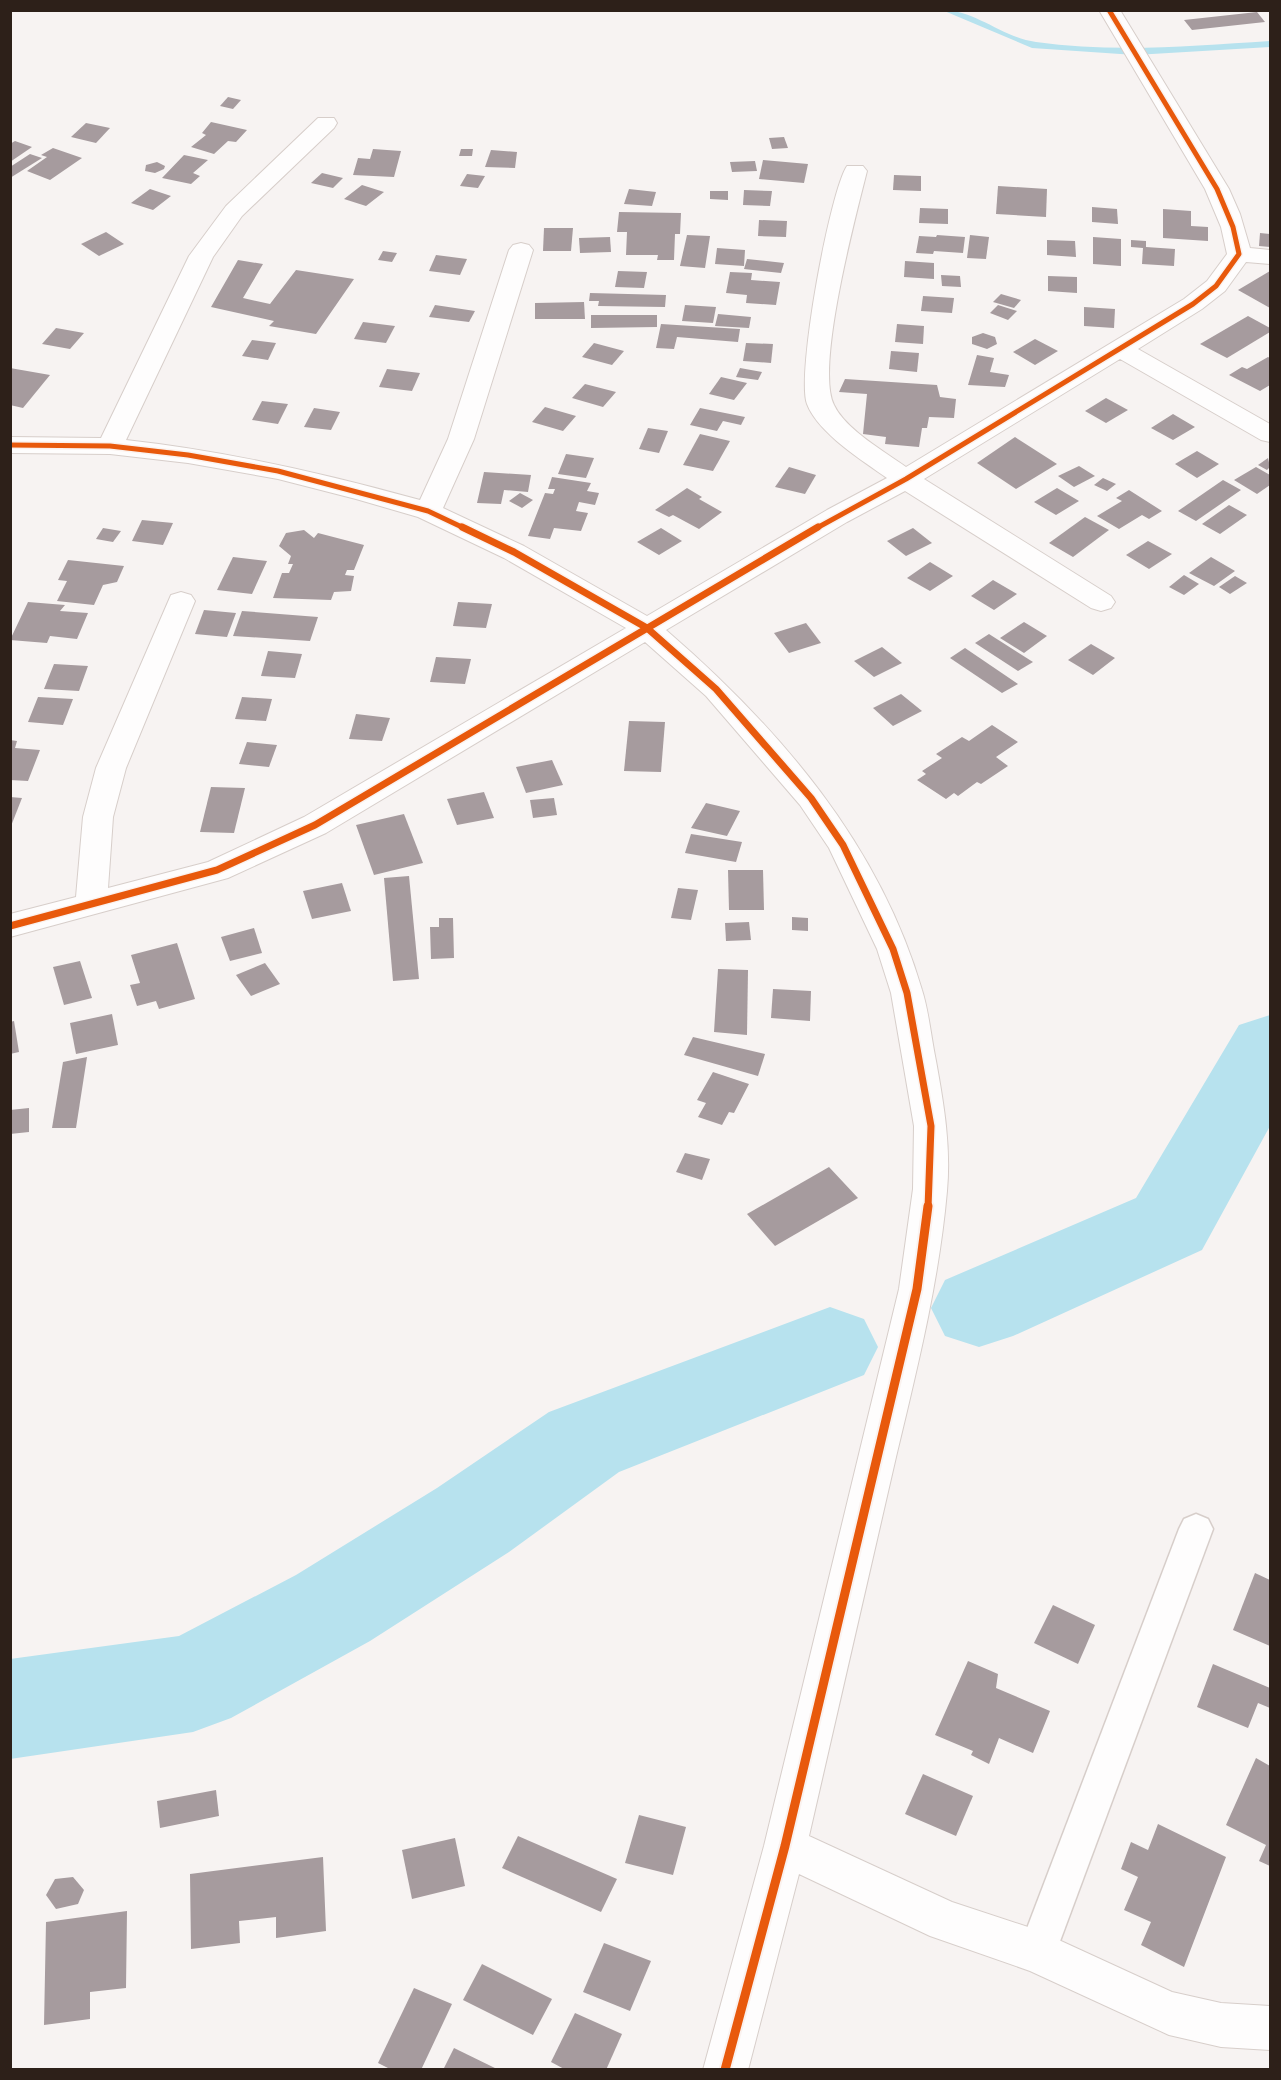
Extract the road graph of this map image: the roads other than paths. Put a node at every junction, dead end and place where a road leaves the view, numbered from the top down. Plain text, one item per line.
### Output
1 (1109, 10) edge
2 (326, 123) dead end
3 (855, 171) dead end
4 (521, 250) dead end
5 (1239, 254) junction
6 (1270, 257) edge
7 (1120, 349) junction
8 (1270, 434) edge
9 (10, 445) edge
10 (110, 446) junction
11 (906, 479) junction
12 (428, 511) junction
13 (181, 601) dead end
14 (1101, 602) dead end
15 (647, 628) junction
16 (91, 906) junction
17 (10, 927) edge
18 (1196, 1529) dead end
19 (784, 1846) junction
20 (1037, 1952) junction
21 (1270, 2028) edge
22 (725, 2070) edge

1 - 5 street
2 - 10 street
3 - 11 street
4 - 12 street
5 - 6 street
5 - 7 street
7 - 8 street
7 - 11 street
9 - 10 street
10 - 12 street
11 - 14 street
11 - 15 street
12 - 15 street
13 - 16 street
15 - 16 street
15 - 19 street
16 - 17 street
18 - 20 lane
19 - 20 street
19 - 22 street
20 - 21 street

